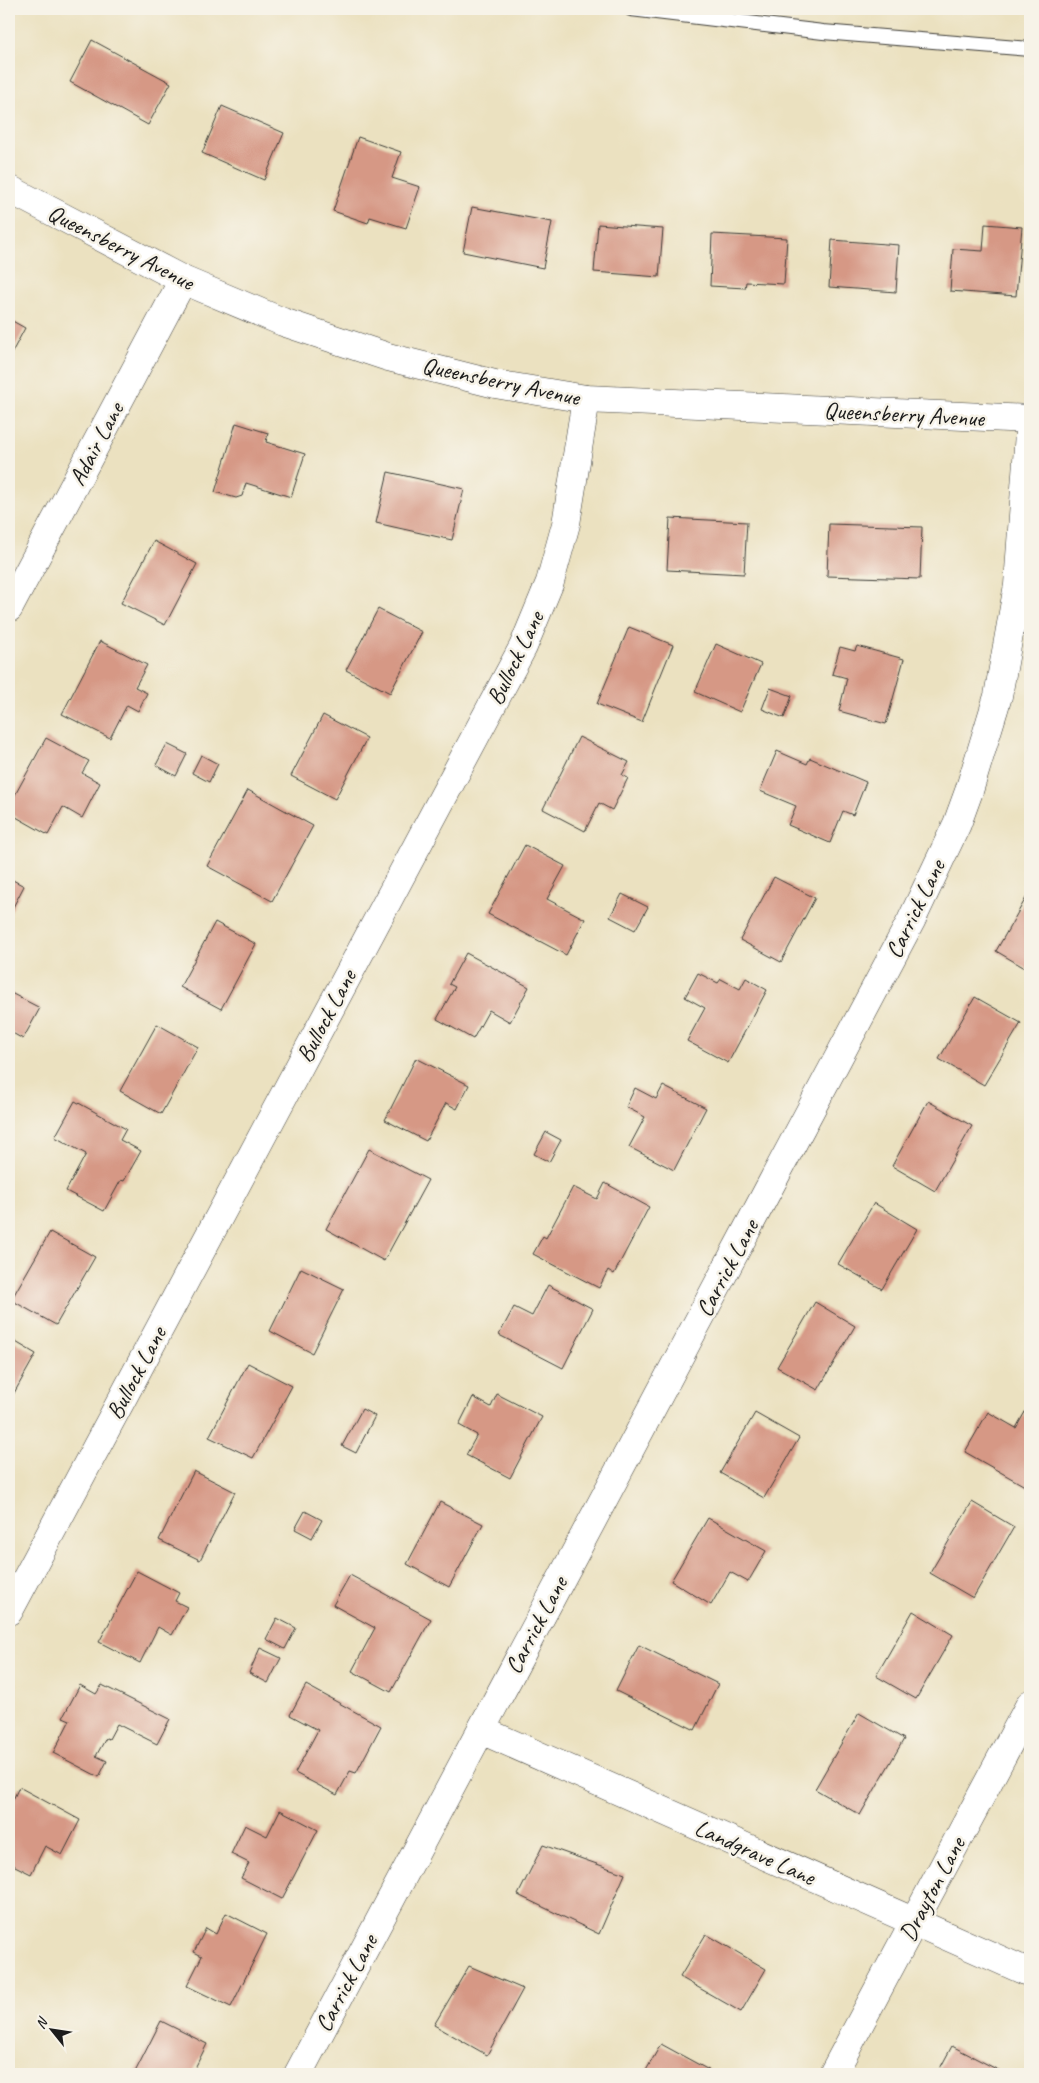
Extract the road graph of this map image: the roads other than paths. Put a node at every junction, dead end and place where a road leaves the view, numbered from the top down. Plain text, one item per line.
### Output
1 (631, 9) edge
2 (1030, 49) edge
3 (9, 189) edge
4 (183, 280) junction
5 (586, 400) junction
6 (1030, 419) edge
7 (9, 608) edge
8 (9, 1611) edge
9 (1030, 1704) edge
10 (480, 1730) junction
11 (914, 1923) junction
12 (1030, 1973) edge
13 (298, 2074) edge
14 (833, 2074) edge

1 - 2 lane
3 - 4 street, Queensberry Avenue
4 - 5 street, Queensberry Avenue
4 - 7 street, Adair Lane
5 - 6 street, Queensberry Avenue
5 - 8 street, Bullock Lane
6 - 10 street, Carrick Lane
9 - 11 street, Drayton Lane
10 - 11 street, Landgrave Lane
10 - 13 street, Carrick Lane
11 - 12 street, Landgrave Lane
11 - 14 street, Drayton Lane

